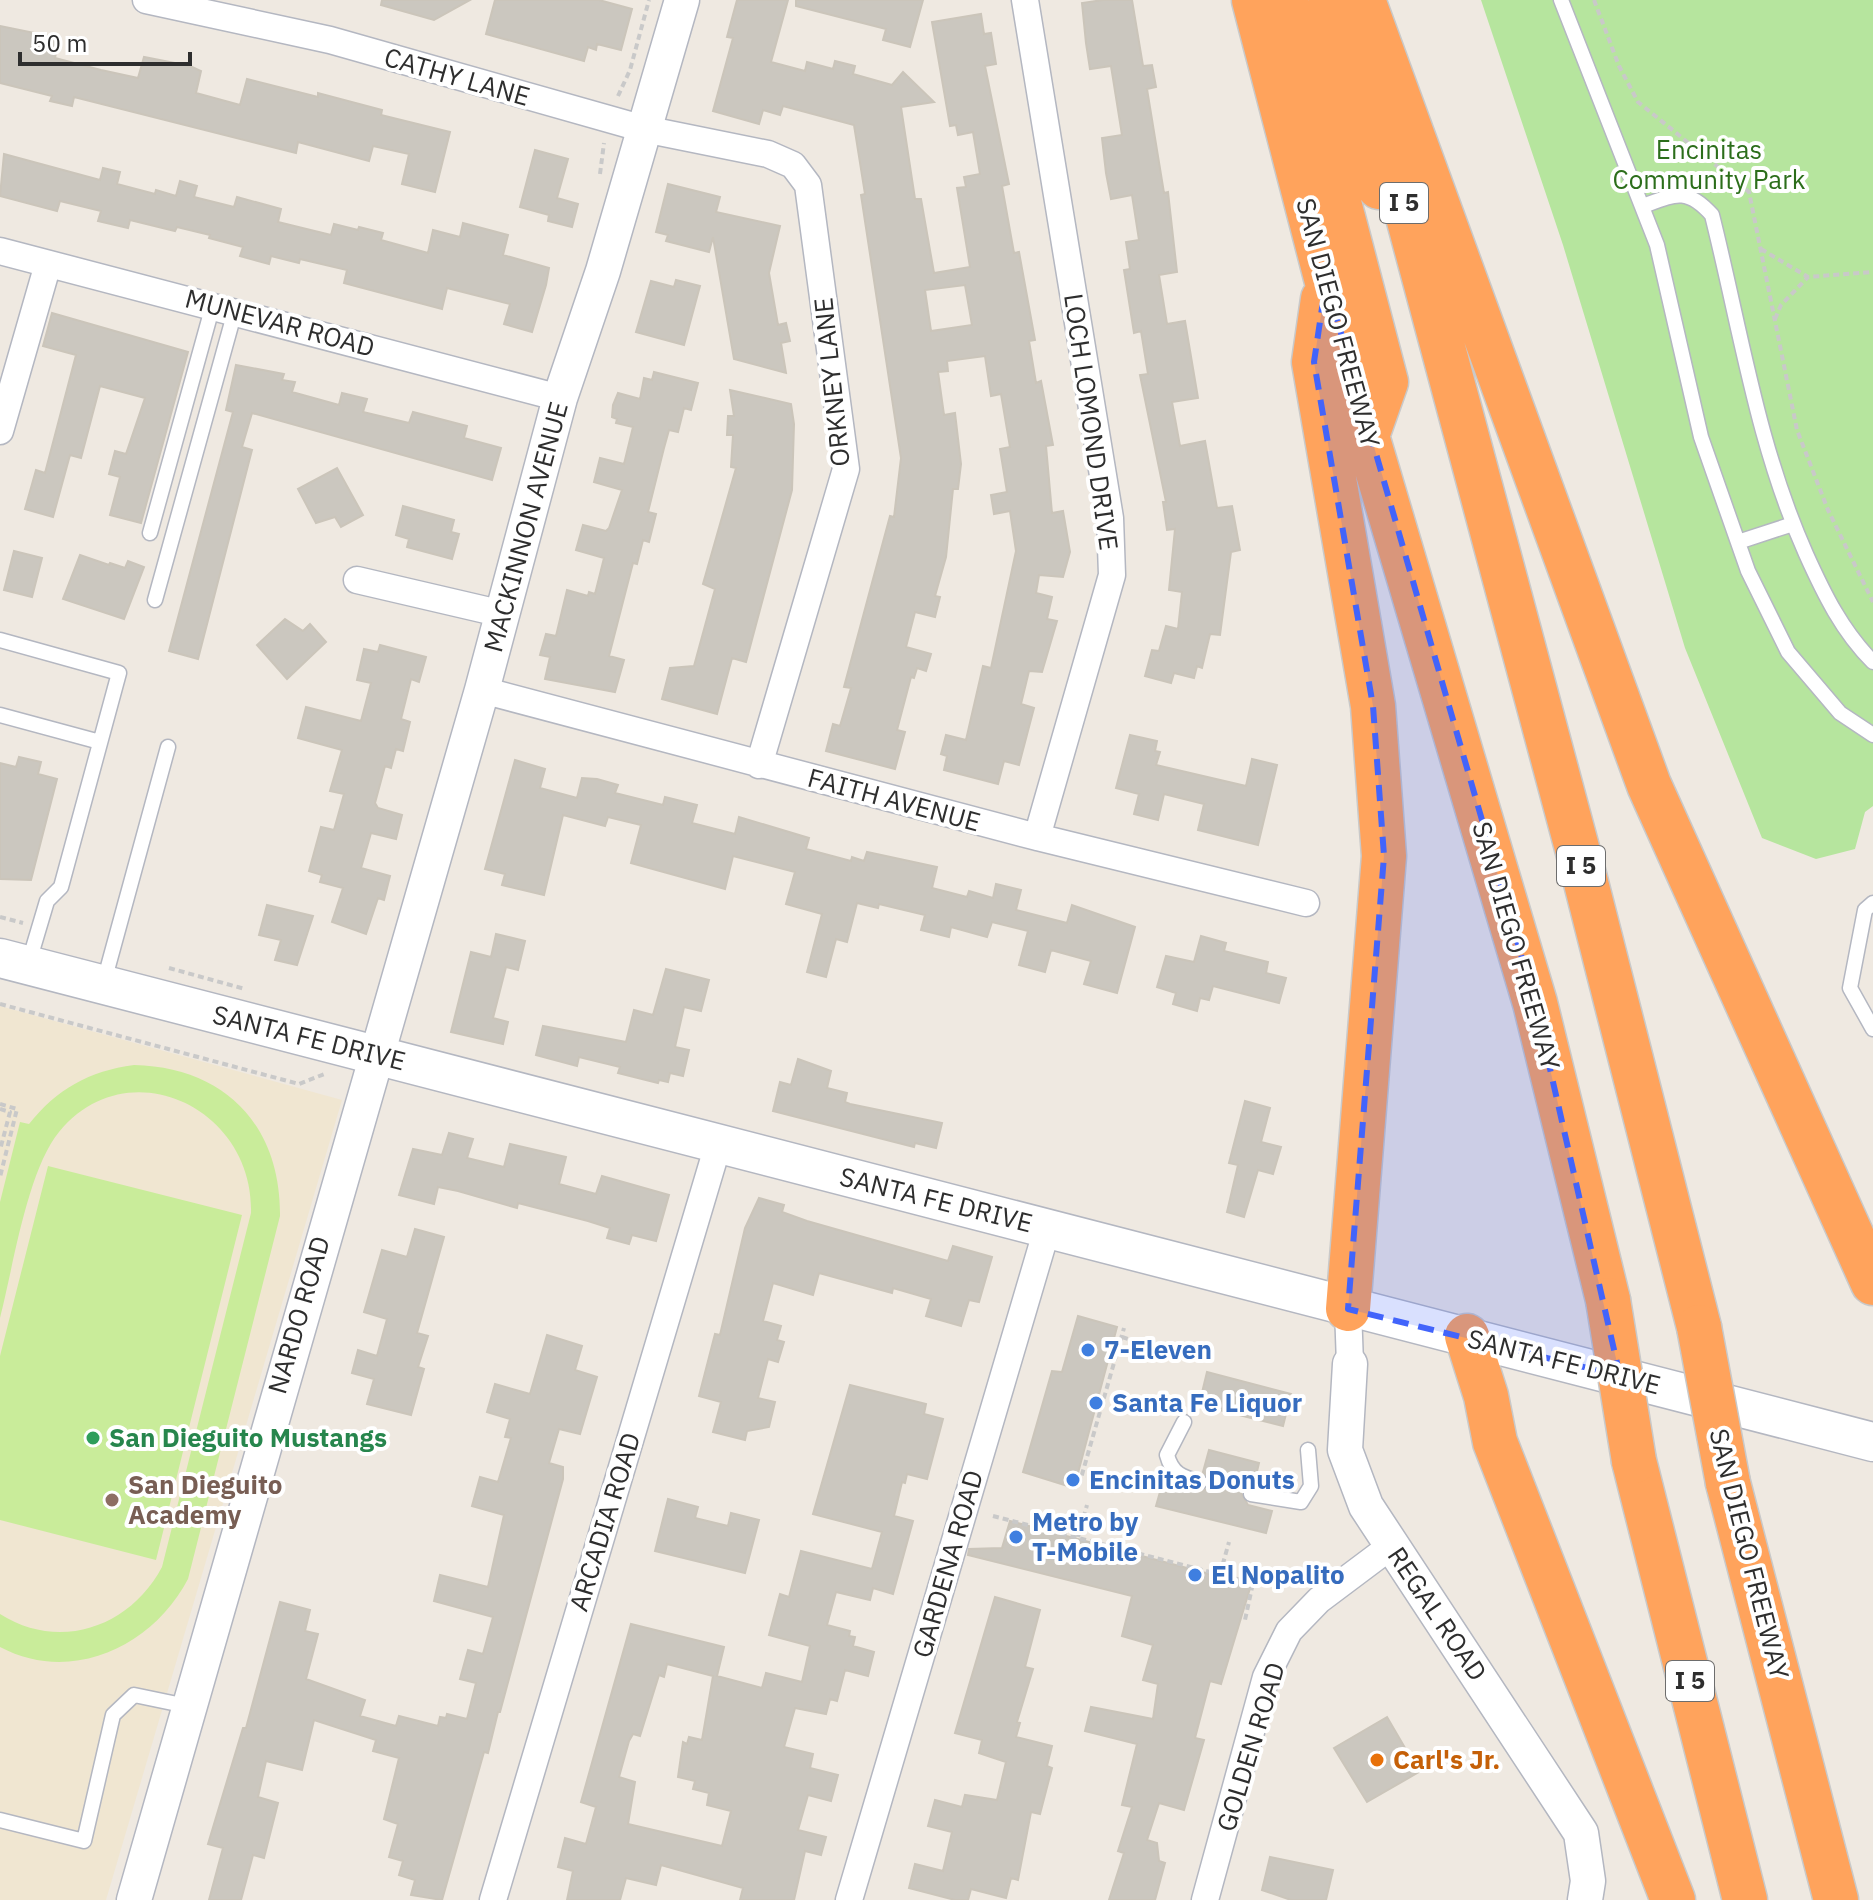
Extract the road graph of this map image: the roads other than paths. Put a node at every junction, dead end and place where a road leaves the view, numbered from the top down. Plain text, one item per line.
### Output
1 (146, 0) edge
2 (682, 0) edge
3 (1025, 0) edge
4 (1254, 0) edge
5 (1286, 0) edge
6 (1331, 0) edge
7 (1349, 0) edge
8 (1363, 0) edge
9 (1561, 0) edge
10 (644, 129) junction
11 (768, 154) joint
12 (1643, 206) junction
13 (0, 251) edge
14 (48, 264) junction
15 (1326, 281) junction
16 (224, 308) junction
17 (560, 398) junction
18 (1459, 407) junction
19 (0, 431) edge
20 (1367, 436) junction
21 (1793, 524) junction
22 (150, 533) dead end
23 (1738, 542) junction
24 (357, 580) dead end
25 (155, 600) dead end
26 (503, 614) junction
27 (0, 640) edge
28 (1873, 662) edge
29 (482, 690) junction
30 (0, 715) edge
31 (1873, 735) edge
32 (100, 742) junction
33 (168, 747) dead end
34 (759, 765) junction
35 (1037, 837) junction
36 (1306, 903) dead end
37 (1873, 903) edge
38 (14, 962) edge
39 (103, 985) junction
40 (1872, 1025) edge
41 (363, 1051) junction
42 (718, 1145) junction
43 (1047, 1229) junction
44 (1873, 1283) edge
45 (1348, 1309) junction
46 (1467, 1336) junction
47 (1350, 1364) joint
48 (1184, 1422) dead end
49 (1873, 1442) edge
50 (1308, 1450) dead end
51 (1200, 1482) dead end
52 (1251, 1494) dead end
53 (1391, 1546) junction
54 (187, 1706) junction
55 (0, 1820) edge
56 (134, 1900) edge
57 (493, 1900) edge
58 (849, 1900) edge
59 (1205, 1900) edge
60 (1585, 1900) edge
61 (1673, 1900) edge
62 (1745, 1900) edge
63 (1836, 1900) edge

1 - 10 street, CATHY LANE
2 - 10 street, MACKINNON AVENUE
3 - 35 street, LOCH LOMOND DRIVE
4 - 15 highway, SAN DIEGO FREEWAY / I 5
5 - 20 highway
6 - 18 highway
7 - 18 highway, SAN DIEGO FREEWAY / I 5
8 - 44 highway
9 - 12 lane
10 - 11 street, CATHY LANE
10 - 17 street, MACKINNON AVENUE
11 - 34 street, ORKNEY LANE
12 - 21 lane
12 - 23 lane
13 - 14 street, MUNEVAR ROAD
14 - 16 street, MUNEVAR ROAD
14 - 19 street
15 - 20 highway, SAN DIEGO FREEWAY / I 5
15 - 45 highway
16 - 17 street, MUNEVAR ROAD
16 - 22 lane
16 - 25 lane
17 - 26 street, MACKINNON AVENUE
18 - 63 highway, SAN DIEGO FREEWAY / I 5, bridge
20 - 62 highway, SAN DIEGO FREEWAY / I 5, bridge
21 - 23 lane
21 - 28 lane
23 - 31 lane
24 - 26 street
26 - 29 street, MACKINNON AVENUE
27 - 32 lane
29 - 34 street, FAITH AVENUE
29 - 41 street, MACKINNON AVENUE
30 - 32 lane
32 - 38 lane
33 - 39 lane
34 - 35 street, FAITH AVENUE
35 - 36 street, FAITH AVENUE
37 - 40 lane
38 - 39 main road, SANTA FE DRIVE
39 - 41 main road, SANTA FE DRIVE
41 - 42 main road, SANTA FE DRIVE
41 - 54 street, NARDO ROAD
42 - 43 main road, SANTA FE DRIVE
42 - 57 street, ARCADIA ROAD
43 - 45 main road, SANTA FE DRIVE
43 - 58 street, GARDENA ROAD
45 - 46 main road, SANTA FE DRIVE
45 - 47 street, REGAL ROAD
46 - 49 main road, SANTA FE DRIVE
46 - 61 highway
47 - 53 street, REGAL ROAD
48 - 51 lane
50 - 52 lane
53 - 59 street, GOLDEN ROAD
53 - 60 street, REGAL ROAD
54 - 55 lane
54 - 56 street, NARDO ROAD

